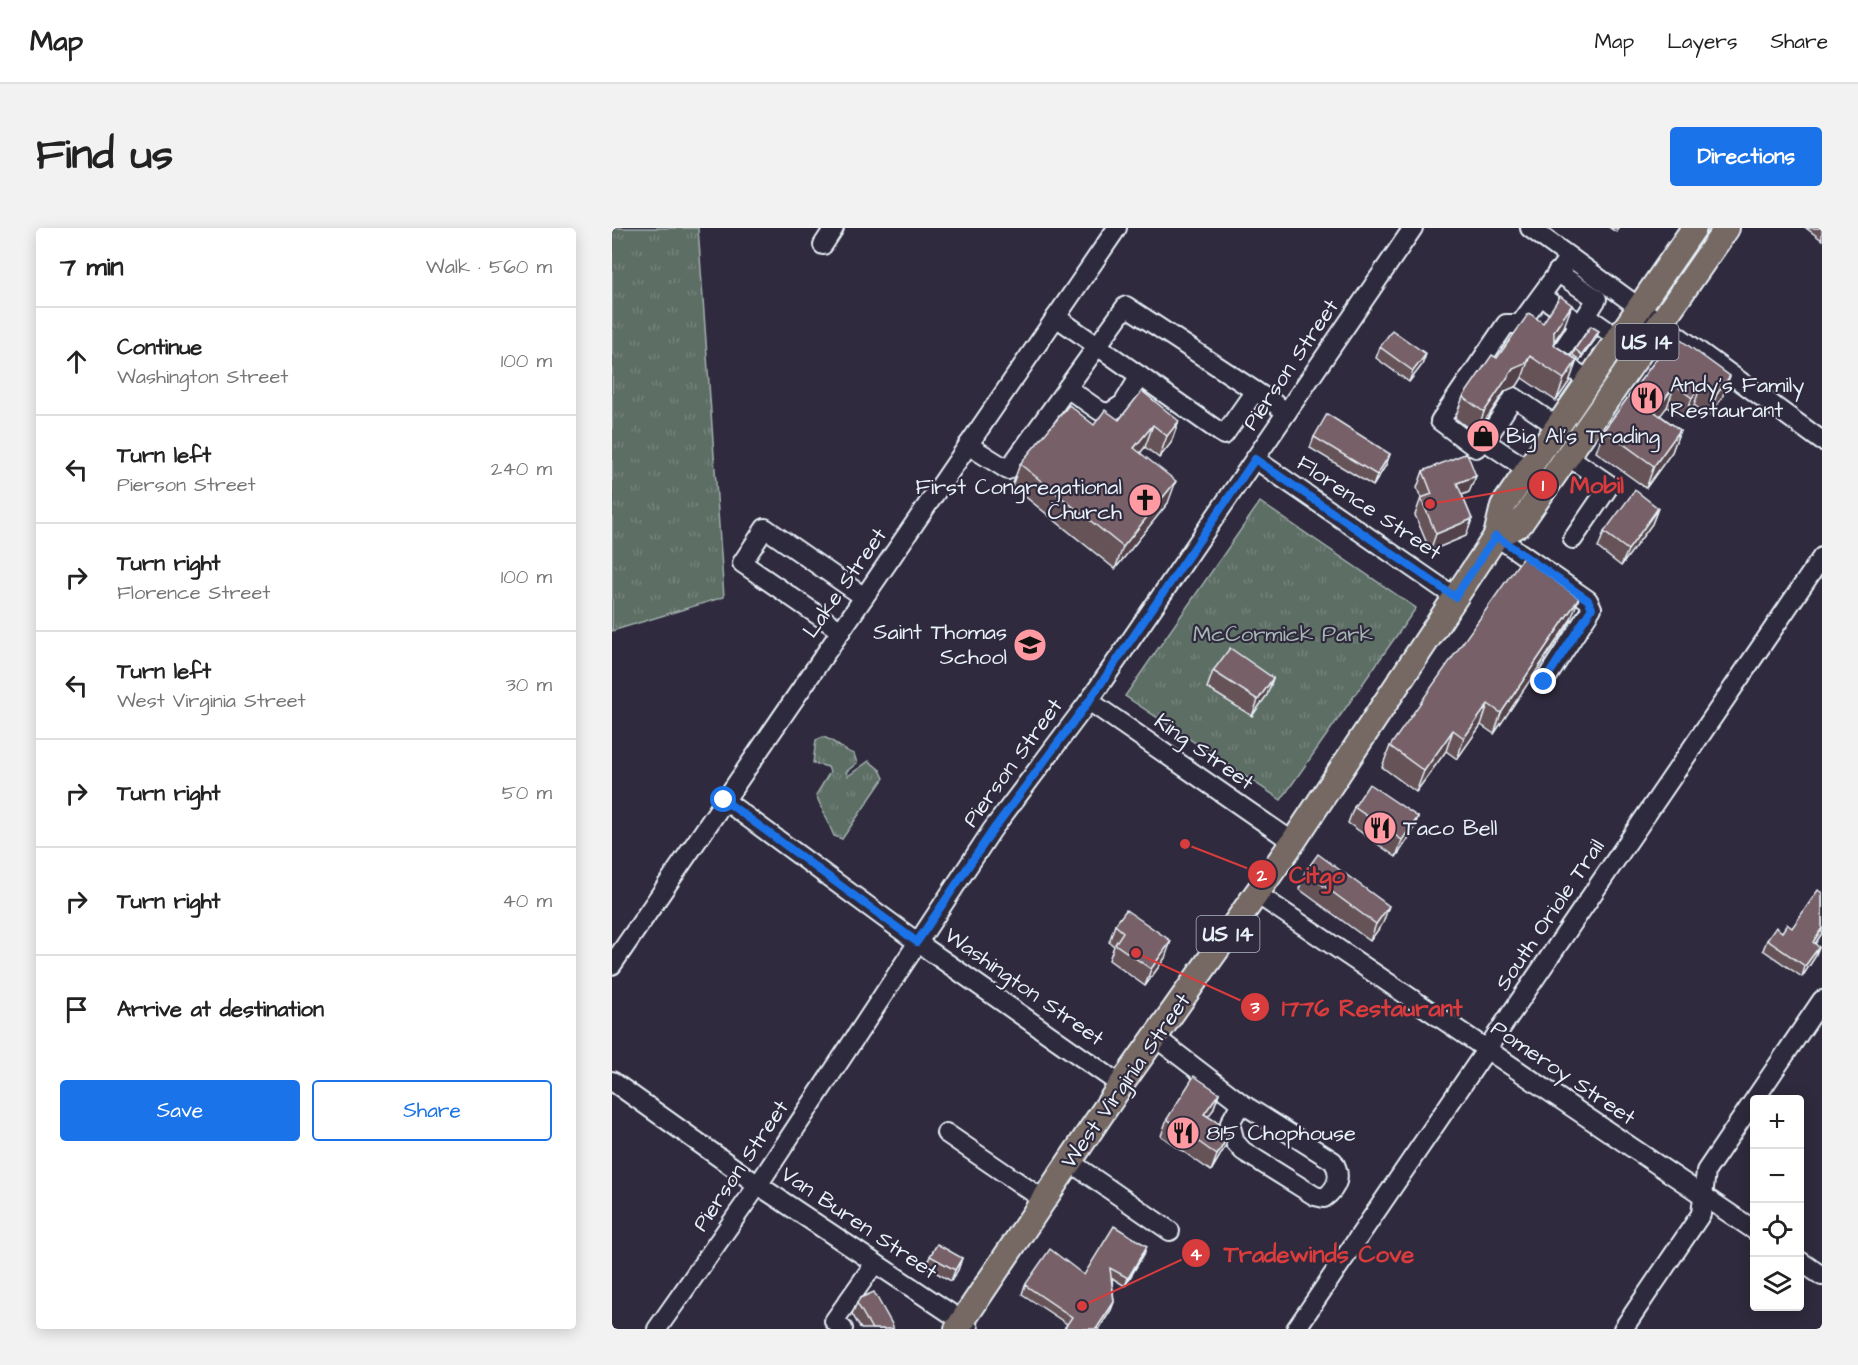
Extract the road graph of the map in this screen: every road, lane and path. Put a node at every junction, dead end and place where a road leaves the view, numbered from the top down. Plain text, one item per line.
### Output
1 (834, 228) edge
2 (1118, 228) edge
3 (1413, 228) edge
4 (1530, 228) edge
5 (1694, 228) edge
6 (1726, 228) edge
7 (823, 245) dead end
8 (1569, 257) junction
9 (1557, 272) junction
10 (1602, 293) junction
11 (1541, 296) junction
12 (1638, 310) junction
13 (1056, 317) junction
14 (1583, 320) junction
15 (1660, 324) junction
16 (1618, 338) junction
17 (1097, 346) junction
18 (1140, 376) junction
19 (1590, 381) junction
20 (1067, 388) junction
21 (1255, 391) junction
22 (1287, 412) junction
23 (1553, 434) junction
24 (1485, 441) junction
25 (1822, 441) edge
26 (968, 445) junction
27 (1569, 457) junction
28 (1255, 459) junction
29 (1528, 470) junction
30 (1496, 536) junction
31 (1573, 539) dead end
32 (1822, 557) edge
33 (864, 597) junction
34 (1455, 597) junction
35 (841, 631) junction
36 (1544, 682) dead end
37 (1089, 701) junction
38 (724, 800) junction
39 (1293, 842) junction
40 (1257, 894) junction
41 (917, 942) junction
42 (612, 965) edge
43 (1822, 1000) edge
44 (1155, 1037) junction
45 (1487, 1051) junction
46 (612, 1081) edge
47 (1121, 1085) junction
48 (1241, 1103) junction
49 (946, 1133) dead end
50 (1070, 1162) junction
51 (758, 1185) junction
52 (1702, 1195) junction
53 (1044, 1200) junction
54 (1750, 1227) edge
55 (1170, 1231) dead end
56 (875, 1263) junction
57 (1804, 1264) edge
58 (1822, 1276) edge
59 (962, 1326) edge
60 (657, 1329) edge
61 (843, 1329) edge
62 (1296, 1329) edge
63 (1623, 1329) edge

1 - 7 street
2 - 13 street, Lake Street
3 - 22 street, Pierson Street
4 - 8 street
5 - 12 main road, West Virginia Street / US 14
6 - 15 main road, West Virginia Street / US 14
8 - 9 street
8 - 10 street
9 - 10 street
9 - 11 street
10 - 12 street
10 - 14 street
11 - 14 street
11 - 24 street
12 - 15 street
12 - 16 main road, West Virginia Street / US 14
13 - 17 street
13 - 26 street, Lake Street
14 - 16 street
14 - 19 street
15 - 25 street
15 - 27 main road, West Virginia Street / US 14
16 - 19 main road, West Virginia Street / US 14
17 - 18 street
17 - 20 street
17 - 21 street
18 - 20 street
18 - 21 street
19 - 23 main road, West Virginia Street / US 14
20 - 26 street
21 - 22 street
22 - 28 street, Pierson Street
23 - 24 street
23 - 27 main road
23 - 29 main road, West Virginia Street / US 14
24 - 29 street
26 - 33 street, Lake Street
27 - 30 main road, West Virginia Street / US 14
27 - 31 street
28 - 34 street, Florence Street
28 - 37 street, Pierson Street
29 - 30 main road, West Virginia Street / US 14
30 - 34 main road, West Virginia Street / US 14
30 - 36 street
32 - 45 street, South Oriole Trail
33 - 35 street, Lake Street
33 - 35 street
34 - 39 main road, West Virginia Street / US 14
35 - 38 street, Lake Street
37 - 39 street, King Street
37 - 41 street, Pierson Street
38 - 41 street, Washington Street
38 - 42 street, Lake Street
39 - 40 main road, West Virginia Street / US 14
40 - 44 main road, West Virginia Street / US 14
40 - 45 street, Pomeroy Street
41 - 47 street, Washington Street
41 - 51 street, Pierson Street
43 - 52 street
44 - 47 main road, West Virginia Street / US 14
44 - 48 street
45 - 52 street, Pomeroy Street
45 - 62 street, South Oriole Trail
46 - 51 street, Van Buren Street
47 - 50 main road, West Virginia Street / US 14
48 - 48 street
49 - 53 street
50 - 53 main road, West Virginia Street / US 14
50 - 55 street
51 - 56 street, Van Buren Street
51 - 60 street, Pierson Street
52 - 54 street, Pomeroy Street
52 - 63 street
53 - 59 main road, West Virginia Street / US 14
56 - 59 street, Van Buren Street
56 - 61 street
57 - 58 street

